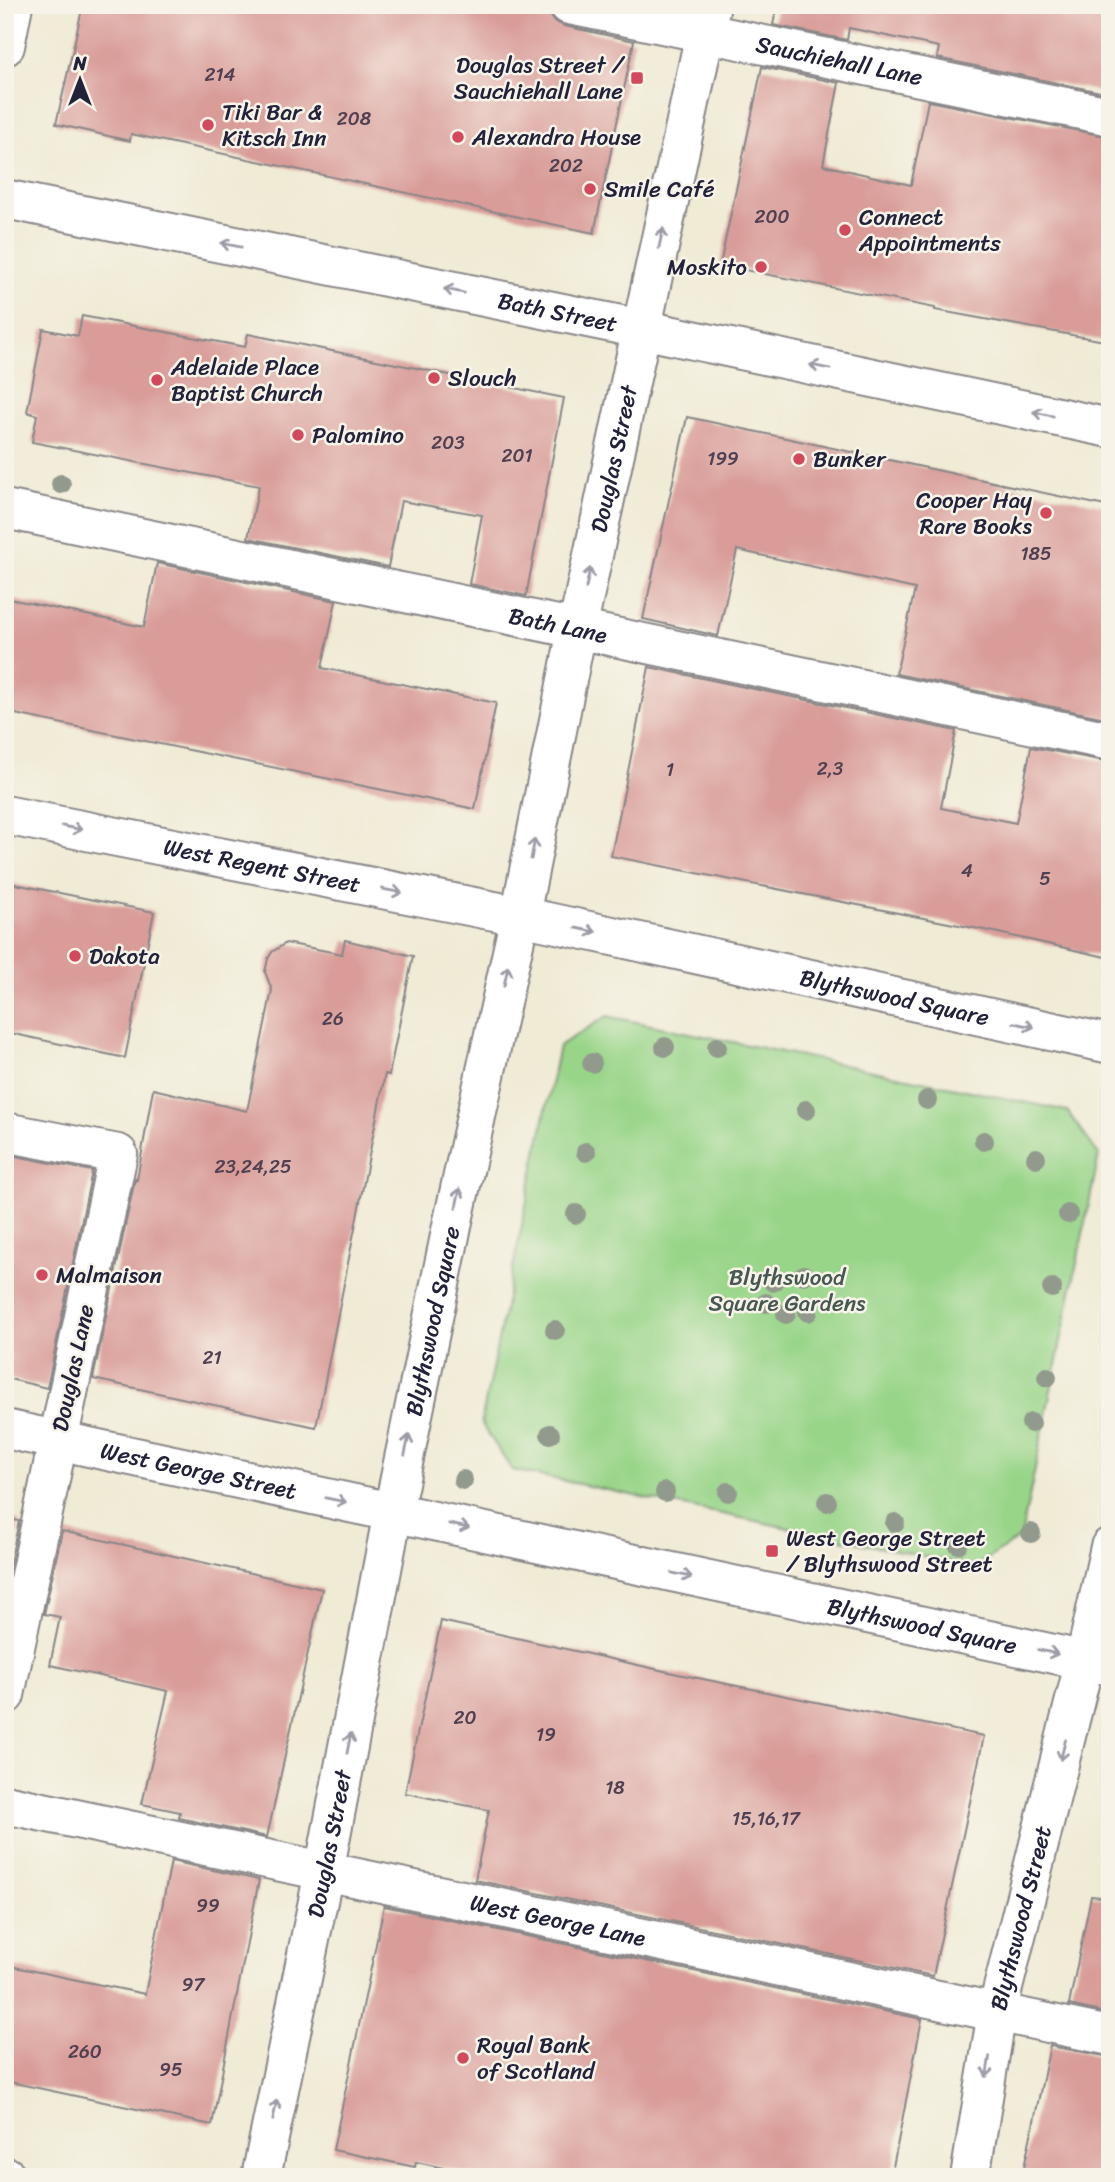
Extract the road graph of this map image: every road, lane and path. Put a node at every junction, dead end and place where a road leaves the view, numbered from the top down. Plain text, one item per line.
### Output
1 (13, 5) edge
2 (569, 5) edge
3 (707, 19) edge
4 (5, 46) edge
5 (1110, 116) edge
6 (5, 199) edge
7 (641, 329) junction
8 (1110, 428) edge
9 (5, 509) edge
10 (577, 630) junction
11 (1110, 741) edge
12 (5, 814) edge
13 (520, 916) junction
14 (1110, 1044) edge
15 (5, 1132) edge
16 (5, 1429) edge
17 (57, 1442) junction
18 (393, 1511) junction
19 (1110, 1547) edge
20 (1098, 1663) edge
21 (5, 1695) edge
22 (5, 1804) edge
23 (324, 1872) junction
24 (997, 2012) junction
25 (1110, 2036) edge
26 (261, 2177) edge
27 (970, 2177) edge

1 - 4 street
2 - 3 street, Sauchiehall Lane
3 - 5 street, Sauchiehall Lane
7 -> 3 street, Douglas Street
7 -> 6 street, Bath Street
8 -> 7 street, Bath Street
10 -> 7 street, Douglas Street
9 - 10 street, Bath Lane
10 - 11 street, Bath Lane
13 -> 10 street, Douglas Street
12 -> 13 street, West Regent Street
13 -> 14 street, Blythswood Square
18 -> 13 street, Blythswood Square
15 - 17 street, Douglas Lane
16 - 17 street, West George Street
17 -> 18 street, West George Street
17 - 21 street, Douglas Lane
18 -> 20 street, Blythswood Square
23 -> 18 street, Douglas Street
19 - 20 street
20 -> 24 street, Blythswood Street
22 - 23 street, West George Lane
23 - 24 street, West George Lane
26 -> 23 street, Douglas Street
24 - 25 street, West George Lane
24 -> 27 street, Blythswood Street

